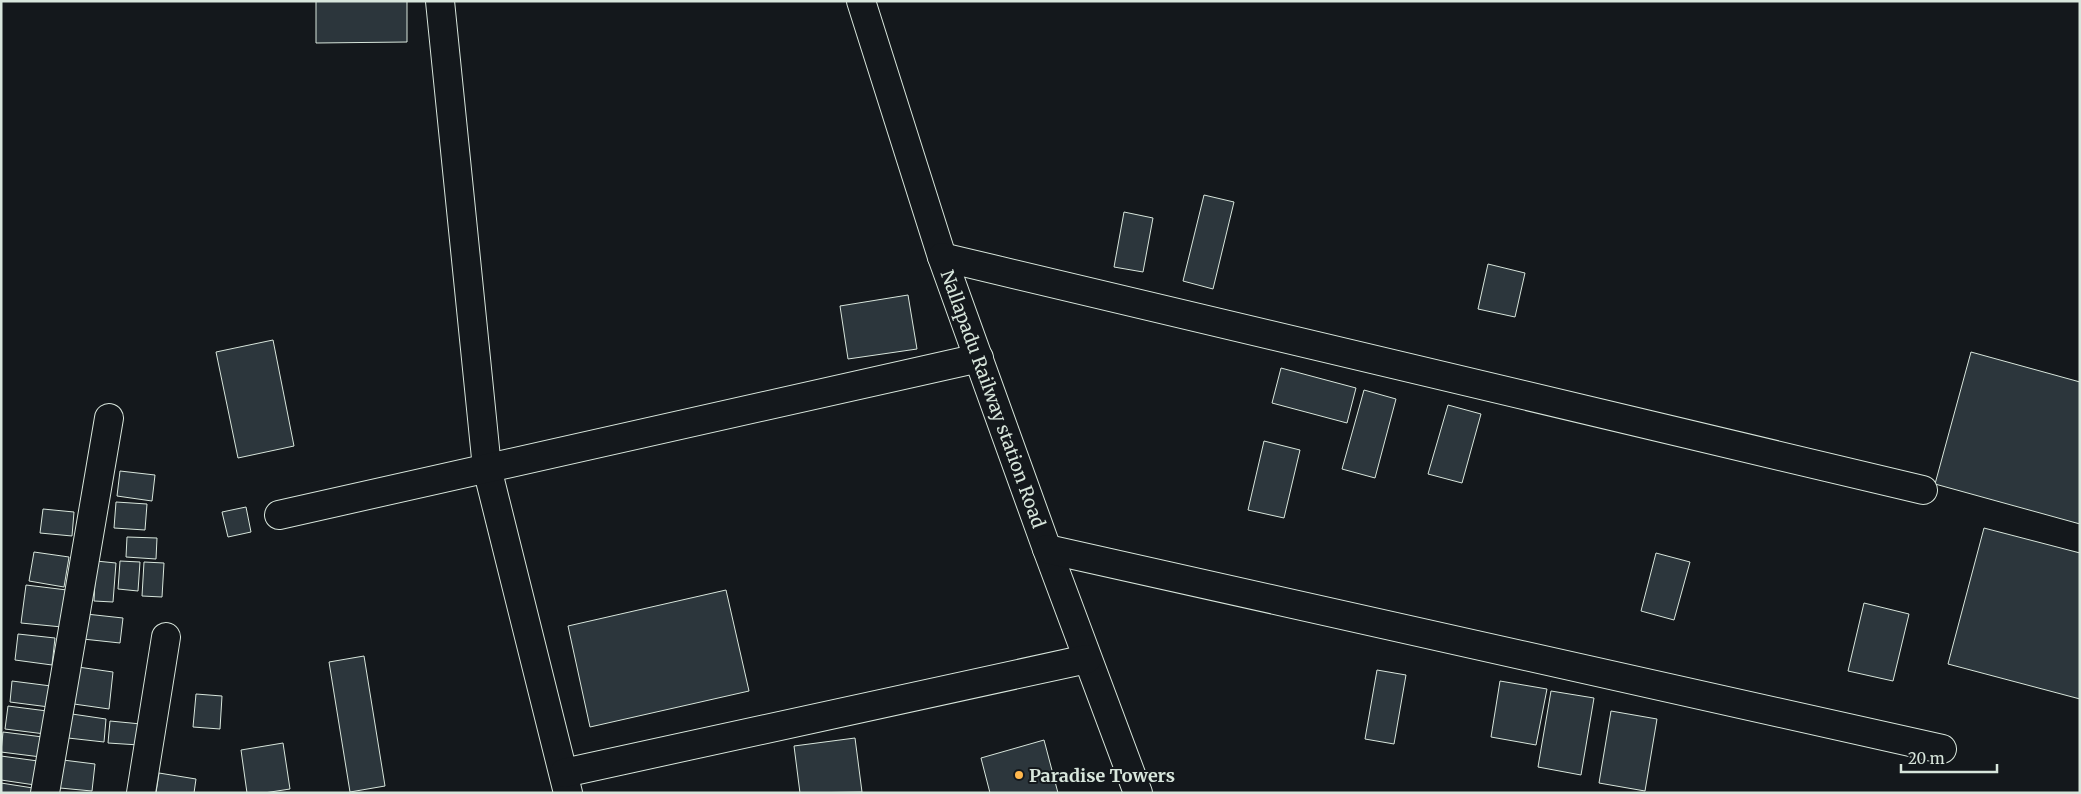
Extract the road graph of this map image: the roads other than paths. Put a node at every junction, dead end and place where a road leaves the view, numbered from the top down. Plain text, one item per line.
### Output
1 (440, 1) edge
2 (861, 1) edge
3 (942, 257) junction
4 (979, 358) junction
5 (109, 418) dead end
6 (487, 468) junction
7 (1923, 490) dead end
8 (279, 515) dead end
9 (1047, 549) junction
10 (166, 637) dead end
11 (1087, 659) junction
12 (1942, 748) dead end
13 (566, 783) edge
14 (45, 793) edge
15 (141, 793) edge
16 (1138, 793) edge

1 - 6 street
2 - 3 street, Nallapadu Railway station Road
3 - 4 street, Nallapadu Railway station Road
3 - 7 street
4 - 6 street
4 - 9 street, Nallapadu Railway station Road
5 - 14 street
6 - 8 street
6 - 13 street
9 - 11 street, Nallapadu Railway station Road
9 - 12 street
10 - 15 street
11 - 13 street
11 - 16 street, Nallapadu Railway station Road

